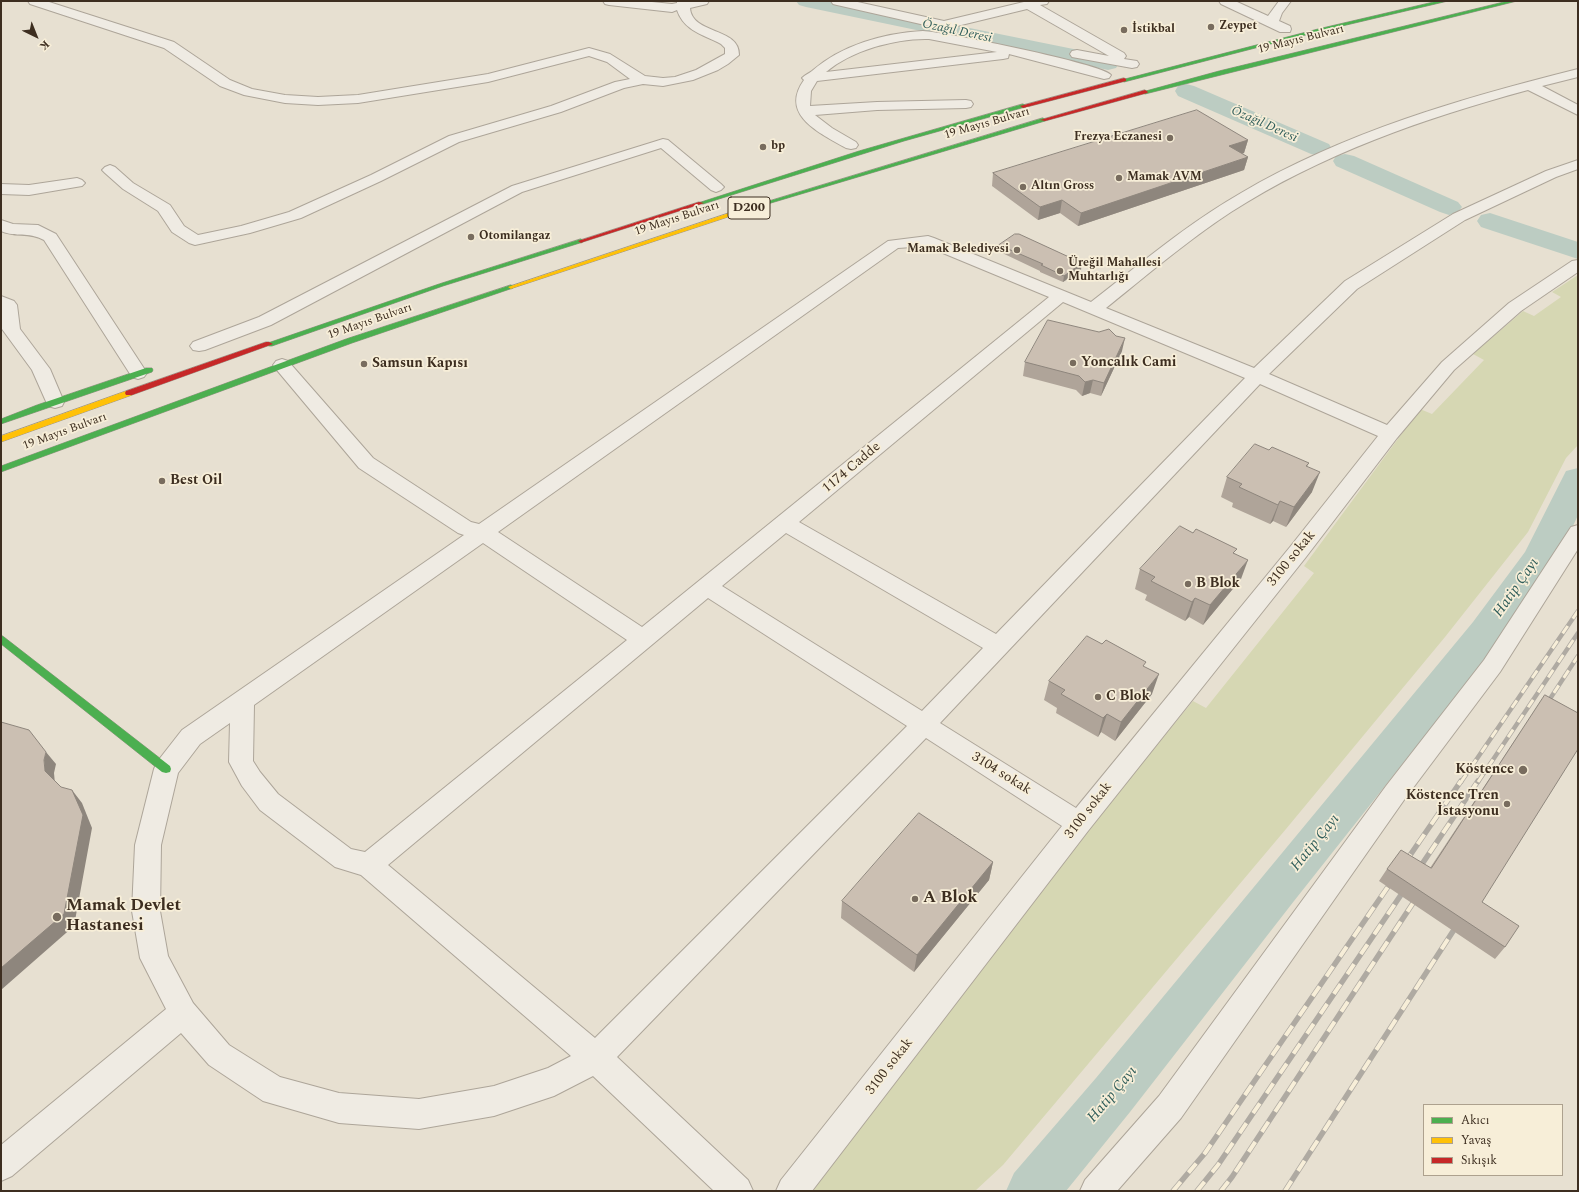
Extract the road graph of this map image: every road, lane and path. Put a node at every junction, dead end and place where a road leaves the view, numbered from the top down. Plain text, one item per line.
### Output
1 (34, 1) edge
2 (610, 1) edge
3 (703, 1) edge
4 (837, 1) edge
5 (1045, 1) edge
6 (1225, 1) edge
7 (1285, 1) edge
8 (1444, 1) edge
9 (1514, 1) edge
10 (683, 3) edge
11 (1030, 5) junction
12 (1334, 17) dead end
13 (945, 25) junction
14 (1024, 53) junction
15 (1187, 54) dead end
16 (1137, 65) junction
17 (1179, 66) junction
18 (1110, 73) junction
19 (1578, 74) edge
20 (809, 78) junction
21 (1089, 79) dead end
22 (644, 80) junction
23 (1529, 85) junction
24 (967, 108) dead end
25 (805, 111) junction
26 (1578, 111) edge
27 (854, 144) joint
28 (836, 150) dead end
29 (1578, 164) edge
30 (110, 170) dead end
31 (77, 183) dead end
32 (718, 187) joint
33 (1, 189) edge
34 (1, 225) edge
35 (608, 233) junction
36 (1578, 265) edge
37 (1060, 296) junction
38 (1, 301) edge
39 (1093, 309) junction
40 (241, 340) dead end
41 (198, 350) joint
42 (282, 365) junction
43 (160, 366) dead end
44 (138, 373) junction
45 (1257, 376) junction
46 (55, 402) junction
47 (26, 412) junction
48 (1, 418) edge
49 (1, 422) edge
50 (1390, 434) junction
51 (1, 439) edge
52 (1, 469) edge
53 (785, 523) junction
54 (482, 532) junction
55 (1578, 532) edge
56 (707, 587) junction
57 (1, 639) edge
58 (643, 639) junction
59 (998, 646) junction
60 (242, 701) junction
61 (923, 725) junction
62 (166, 769) junction
63 (1080, 823) junction
64 (369, 865) junction
65 (183, 1013) junction
66 (596, 1058) junction
67 (1, 1166) edge
68 (737, 1191) edge
69 (792, 1191) edge
70 (1096, 1191) edge

1 - 22 street
2 - 10 street
3 - 10 street
4 - 13 street
5 - 11 street
6 - 7 street
8 - 12 main road
8 - 17 main road, 19 Mayıs Bulvarı / D200
9 - 42 main road, 19 Mayıs Bulvarı / D200
10 - 22 street
11 - 13 street
11 - 16 street
13 - 16 street
14 - 18 street
14 - 20 street
14 - 20 street
15 - 17 main road
16 - 18 main road
17 - 35 main road, 19 Mayıs Bulvarı / D200
18 - 21 main road
19 - 23 street
20 - 25 street
22 - 30 street
23 - 26 street
23 - 39 street
24 - 25 street
25 - 27 street
27 - 28 main road
29 - 45 street
31 - 33 street
32 - 35 main road
32 - 41 street
34 - 44 street
35 - 51 main road, 19 Mayıs Bulvarı / D200
36 - 50 street, 3100 sokak
37 - 39 street
37 - 53 street, 1174 Cadde
37 - 54 street
38 - 46 street
39 - 45 street
40 - 41 main road
42 - 52 main road, 19 Mayıs Bulvarı / D200
42 - 54 street
43 - 44 main road
44 - 46 main road
45 - 50 street
45 - 59 street
46 - 47 main road
47 - 48 street
47 - 49 main road
50 - 63 street, 3100 sokak
53 - 56 street, 1174 Cadde
53 - 59 street
54 - 58 street
54 - 60 street
55 - 70 street
56 - 58 street, 1174 Cadde
56 - 61 street, 3104 sokak
57 - 62 main road
58 - 64 street, 1174 Cadde
59 - 61 street
60 - 62 street
60 - 64 street
61 - 63 street, 3104 sokak
61 - 66 street
62 - 65 street
63 - 69 street, 3100 sokak
64 - 66 street
65 - 66 street
65 - 67 street
66 - 68 street

